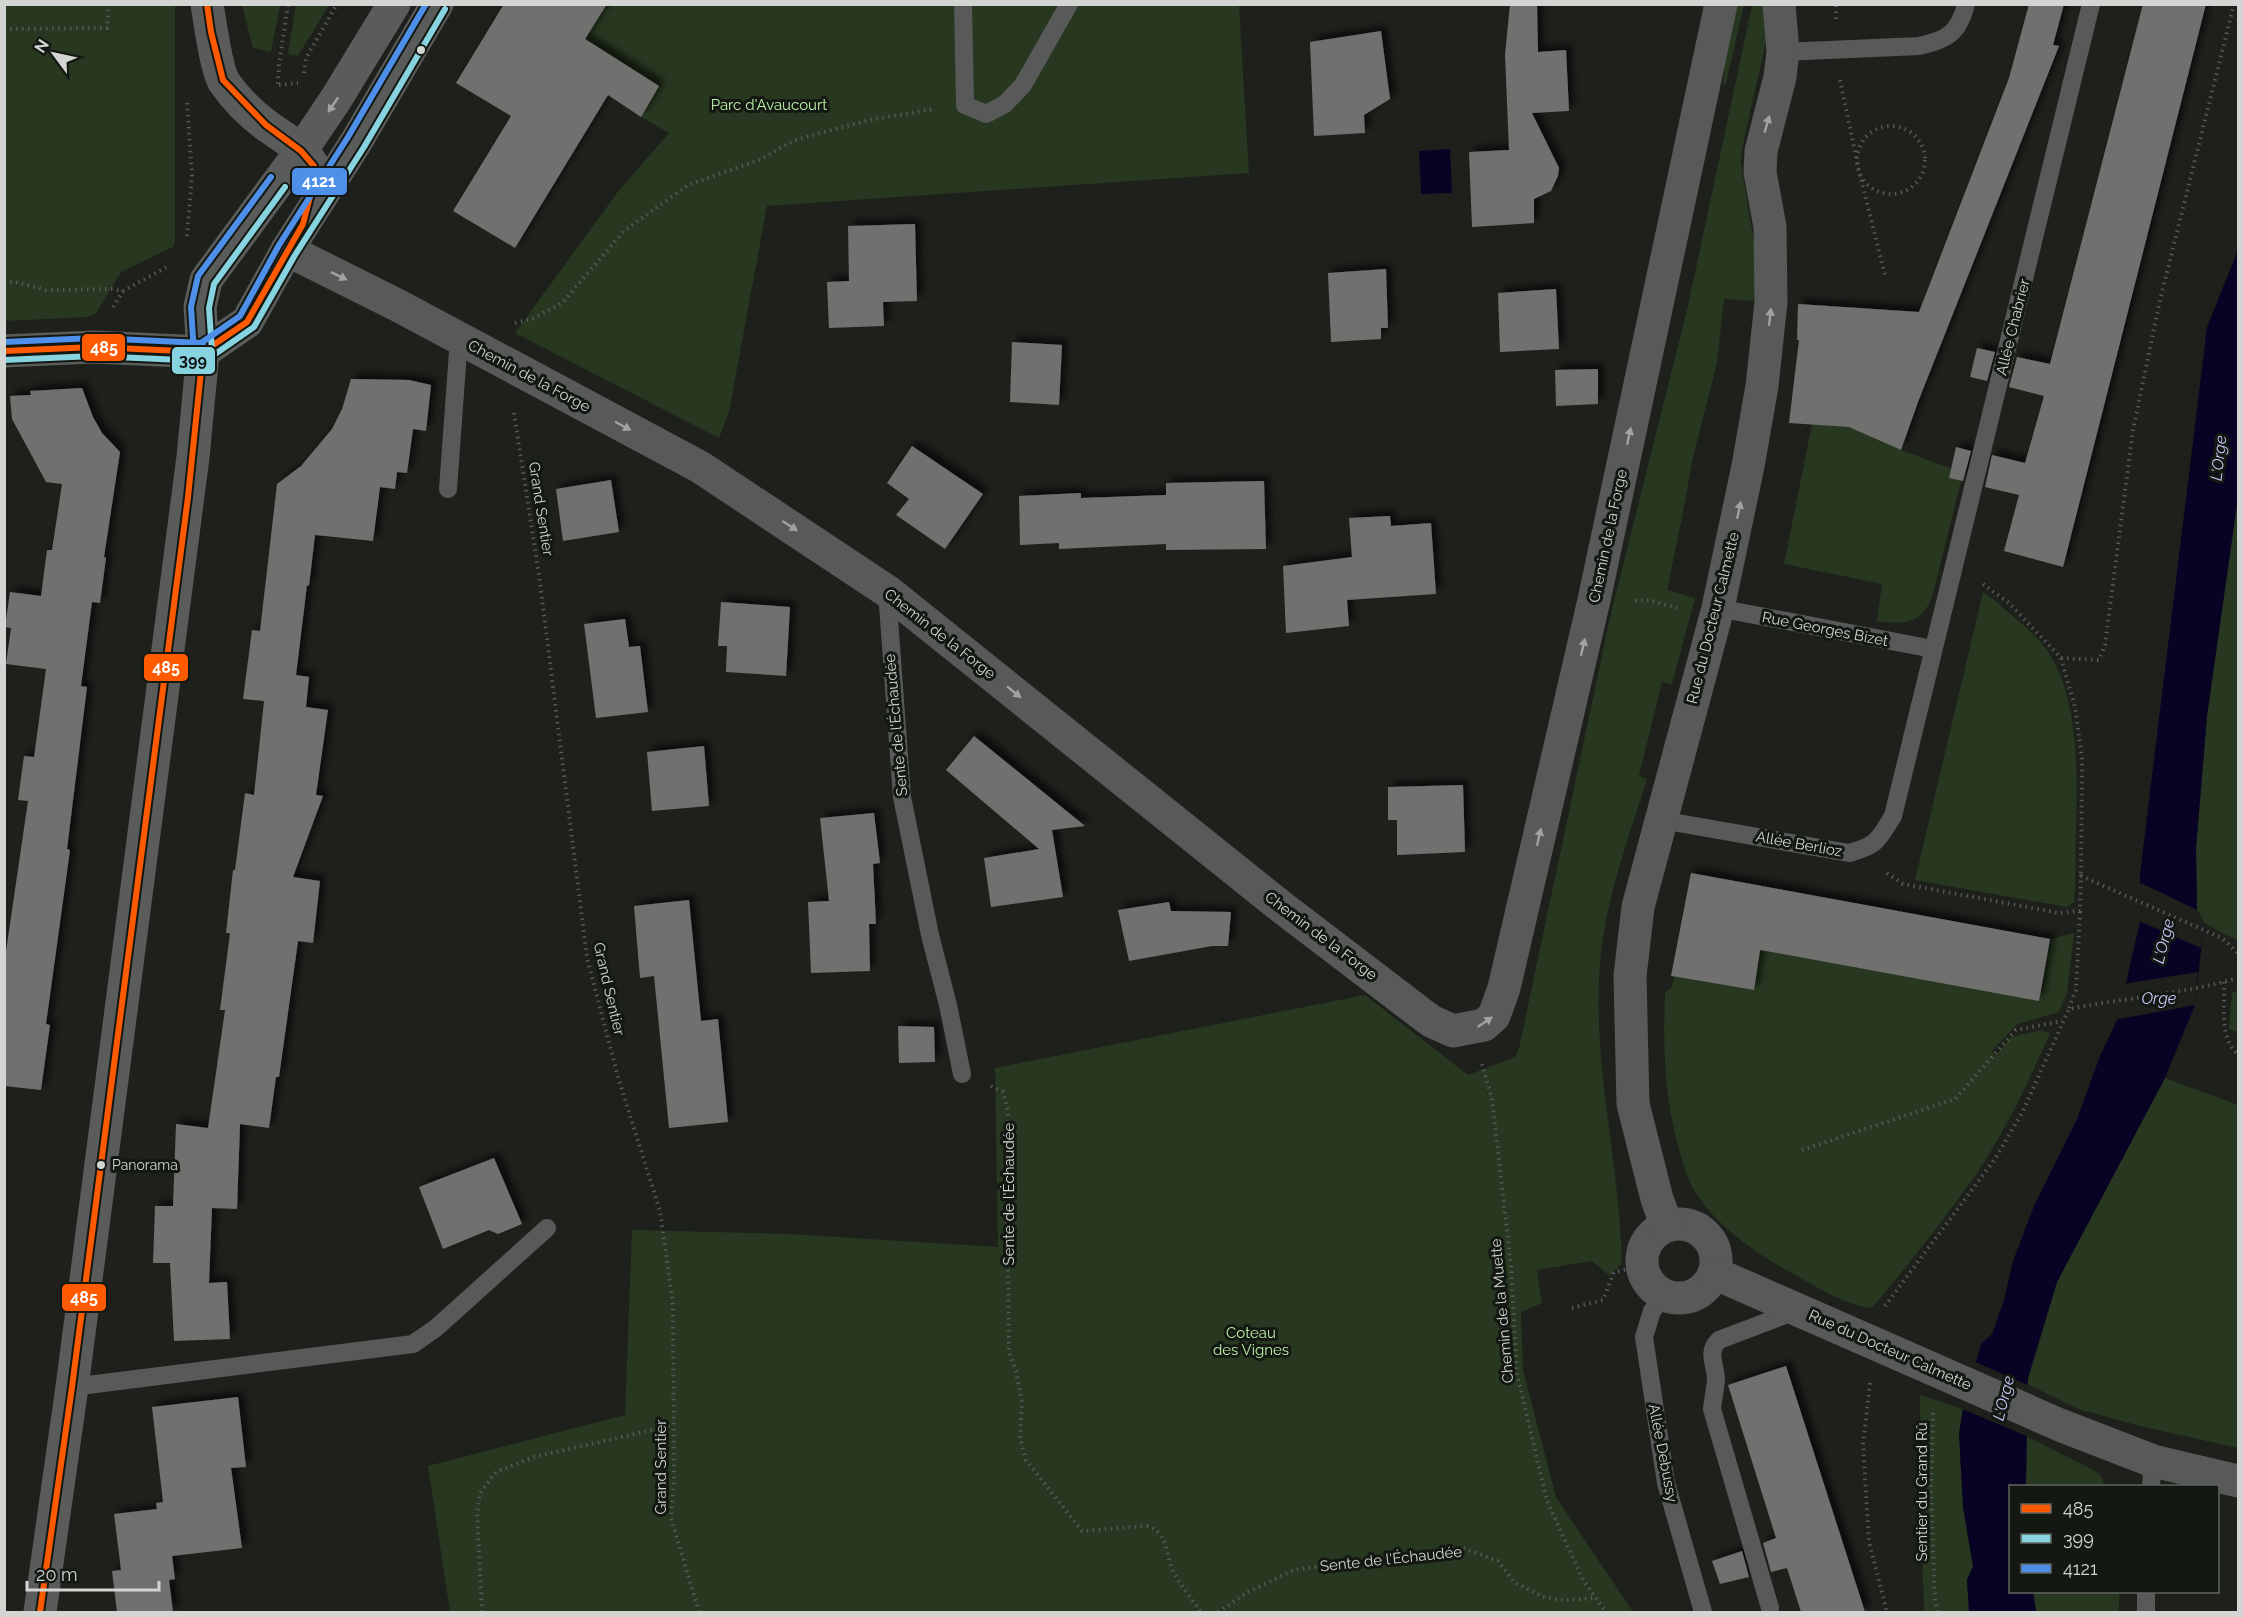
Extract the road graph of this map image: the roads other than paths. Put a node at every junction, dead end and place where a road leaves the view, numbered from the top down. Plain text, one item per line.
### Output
1 (207, 4) edge
2 (394, 4) edge
3 (437, 4) edge
4 (963, 4) edge
5 (1069, 4) edge
6 (1721, 4) edge
7 (1779, 4) edge
8 (1966, 4) edge
9 (2091, 4) edge
10 (1783, 52) junction
11 (301, 151) junction
12 (295, 237) junction
13 (459, 339) junction
14 (4, 351) edge
15 (203, 352) junction
16 (448, 489) dead end
17 (887, 591) junction
18 (1718, 608) junction
19 (1933, 649) junction
20 (1661, 820) junction
21 (962, 1074) road end
22 (1666, 1226) junction
23 (547, 1228) dead end
24 (1714, 1273) junction
25 (1664, 1295) junction
26 (1799, 1310) junction
27 (72, 1387) junction
28 (2152, 1474) edge
29 (2238, 1481) edge
30 (2146, 1593) edge
31 (1770, 1608) dead end
32 (40, 1612) edge
33 (1703, 1612) edge
34 (2146, 1612) edge

1 - 11 main road
2 -> 11 main road
3 - 12 main road
4 - 5 lane
17 -> 6 street, Chemin de la Forge
7 - 10 street, Rue du Docteur Calmette
8 - 10 lane
9 - 19 lane, Allée Chabrier
18 -> 10 street, Rue du Docteur Calmette
11 - 12 main road
11 - 15 main road
12 -> 13 street, Chemin de la Forge
12 - 15 main road
13 - 16 lane
13 -> 17 street, Chemin de la Forge
14 - 15 main road
15 - 27 main road
17 - 21 lane, Sente de l'Échaudée
18 - 19 lane, Rue Georges Bizet
18 - 20 street, Rue du Docteur Calmette
19 - 20 lane, Allée Berlioz
20 - 22 street, Rue du Docteur Calmette
22 - 24 street
22 - 25 street
23 - 27 lane
24 - 25 street
24 - 26 street, Rue du Docteur Calmette
25 - 33 lane, Allée Debussy
26 - 28 street, Rue du Docteur Calmette
26 - 31 lane
27 - 32 main road
28 - 29 street, Rue du Docteur Calmette
30 - 34 lane

